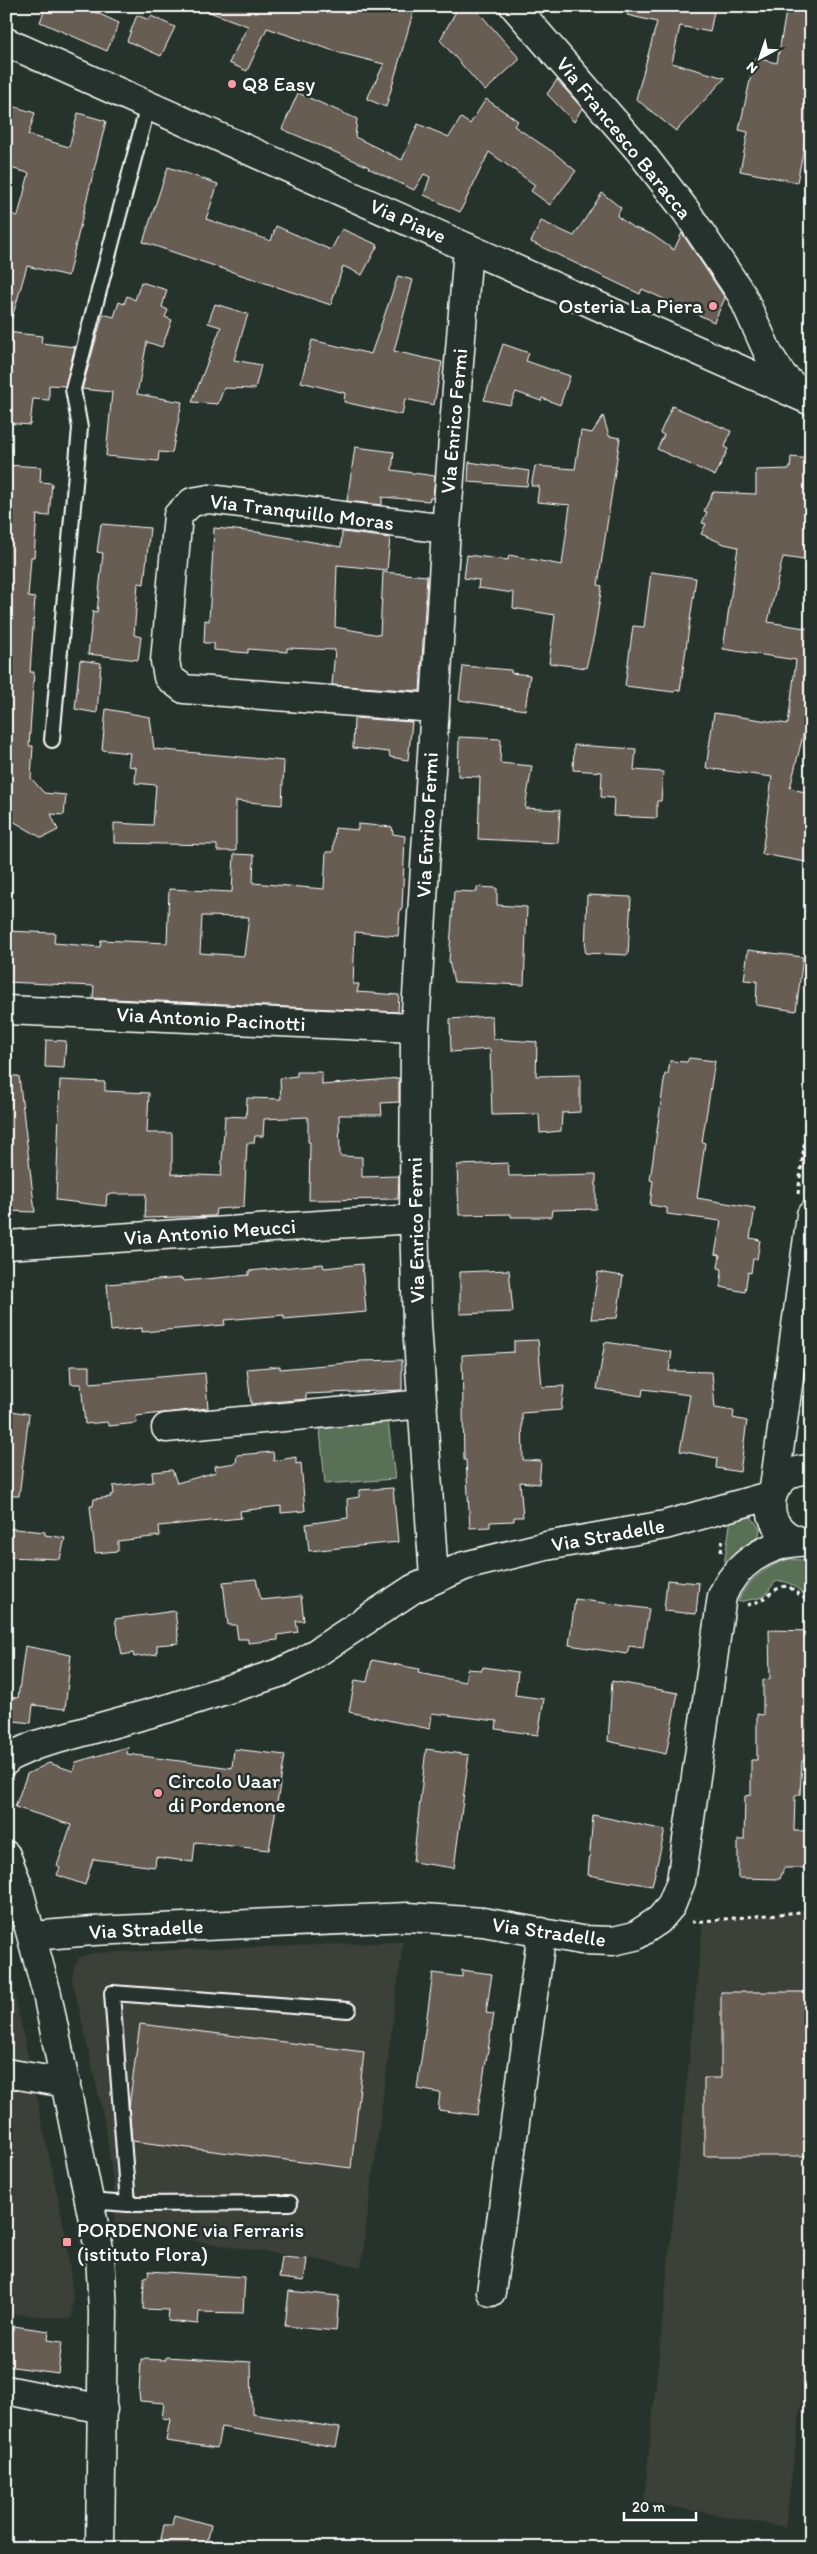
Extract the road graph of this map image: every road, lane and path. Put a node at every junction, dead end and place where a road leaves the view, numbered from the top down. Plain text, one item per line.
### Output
1 (514, 6) edge
2 (6, 42) edge
3 (148, 105) junction
4 (468, 248) junction
5 (809, 400) edge
6 (446, 529) junction
7 (434, 708) junction
8 (52, 740) dead end
9 (6, 1010) edge
10 (415, 1028) junction
11 (811, 1215) edge
12 (414, 1219) junction
13 (6, 1245) edge
14 (423, 1404) junction
15 (787, 1409) junction
16 (166, 1428) dead end
17 (811, 1463) edge
18 (811, 1469) edge
19 (773, 1492) junction
20 (805, 1542) edge
21 (434, 1578) junction
22 (811, 1603) edge
23 (744, 1605) dead end
24 (6, 1761) edge
25 (6, 1855) edge
26 (811, 1911) edge
27 (685, 1922) dead end
28 (542, 1932) junction
29 (32, 1936) junction
30 (348, 2010) dead end
31 (6, 2073) edge
32 (66, 2083) junction
33 (90, 2201) junction
34 (290, 2203) dead end
35 (128, 2204) junction
36 (491, 2292) dead end
37 (6, 2390) edge
38 (103, 2409) junction
39 (100, 2548) edge

1 - 5 street, Via Francesco Baracca
2 - 3 street, Via Piave
3 - 4 street, Via Piave
3 - 8 lane
4 - 5 street, Via Piave
4 - 6 street, Via Enrico Fermi
6 - 7 street, Via Enrico Fermi
6 - 7 street, Via Tranquillo Moras
7 - 10 street, Via Enrico Fermi
9 - 10 street, Via Antonio Pacinotti
10 - 12 street, Via Enrico Fermi
11 - 15 street
12 - 13 street, Via Antonio Meucci
12 - 14 street, Via Enrico Fermi
14 - 16 street
14 - 21 street, Via Enrico Fermi
15 - 17 street
15 - 19 street
18 - 19 street
19 - 20 street
19 - 21 street, Via Stradelle
20 - 28 street, Via Stradelle
21 - 24 street, Via Stradelle
22 - 23 path
25 - 29 street
26 - 27 path
28 - 29 street, Via Stradelle
28 - 36 street
29 - 32 street
30 - 35 lane
31 - 32 street
32 - 33 street
33 - 35 lane
33 - 38 street
34 - 35 lane
37 - 38 street
38 - 39 street

